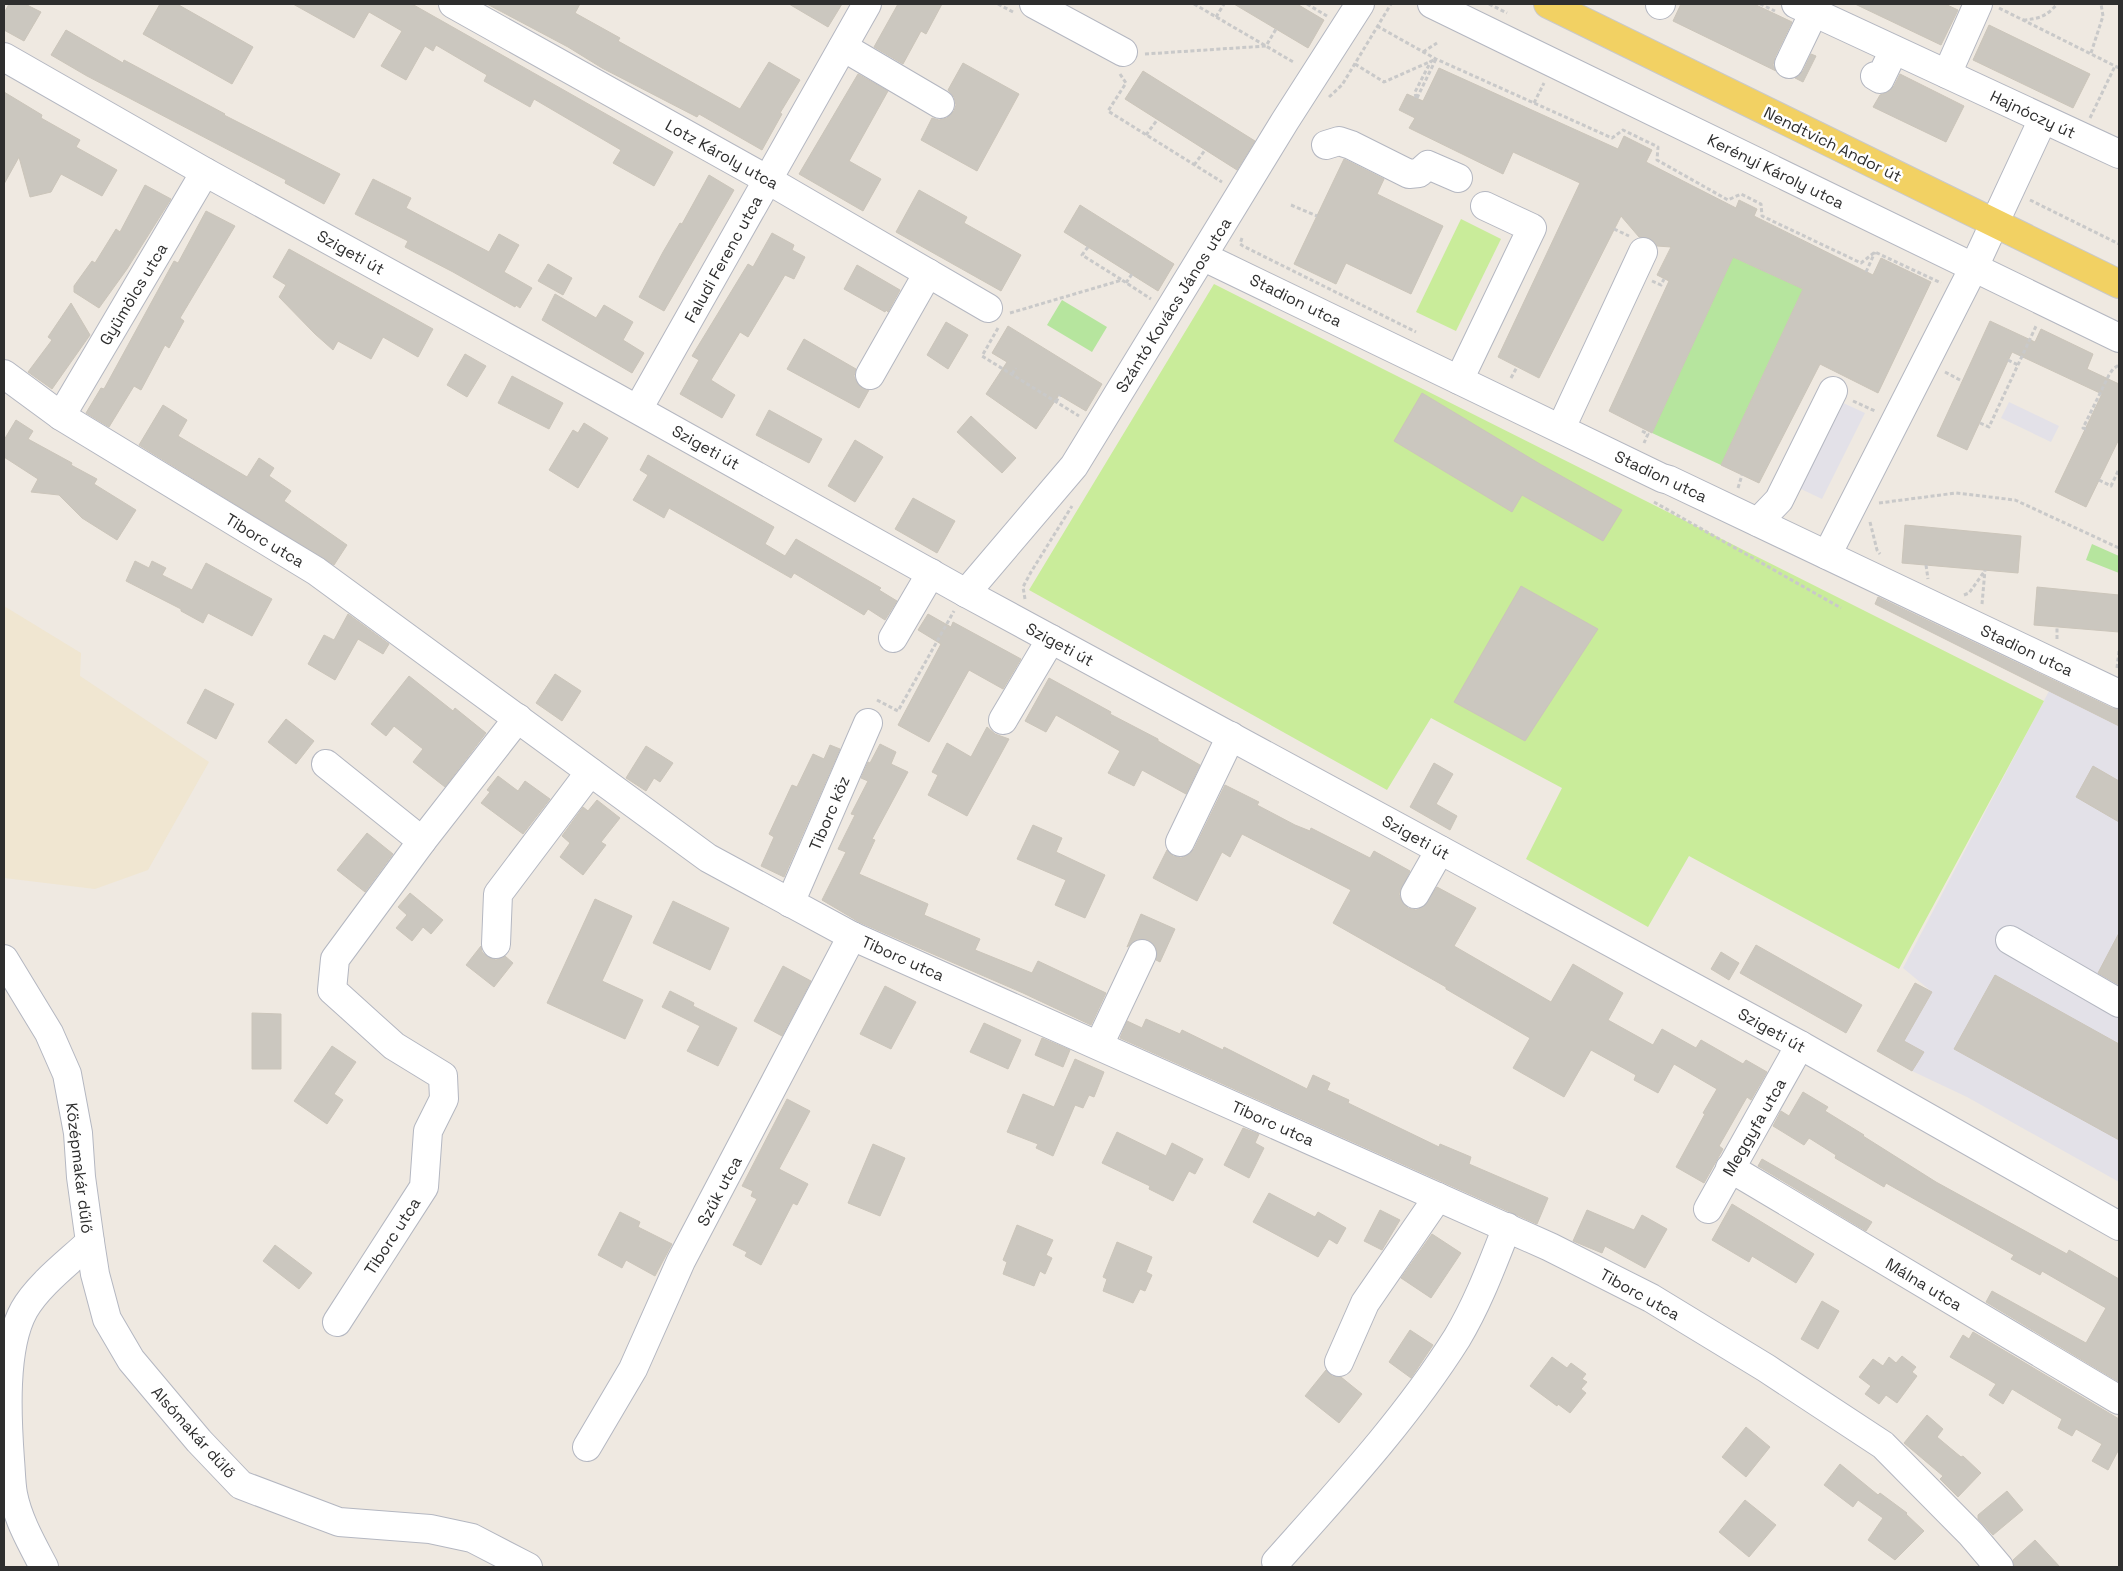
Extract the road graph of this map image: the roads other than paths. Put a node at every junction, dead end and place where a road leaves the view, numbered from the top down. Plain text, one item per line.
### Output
1 (453, 4) edge
2 (867, 4) edge
3 (1360, 4) edge
4 (1432, 4) edge
5 (1548, 4) edge
6 (1978, 4) edge
7 (1024, 8) edge
8 (1805, 8) edge
9 (843, 47) junction
10 (1894, 50) junction
11 (1803, 52) dead end
12 (4, 57) edge
13 (1119, 60) road end
14 (1947, 74) junction
15 (1875, 76) dead end
16 (940, 104) dead end
17 (2044, 119) junction
18 (1326, 144) dead end
19 (2119, 154) edge
20 (205, 172) junction
21 (1458, 178) dead end
22 (768, 180) junction
23 (1485, 206) dead end
24 (1995, 224) junction
25 (1643, 252) dead end
26 (1204, 256) junction
27 (1974, 267) junction
28 (928, 273) junction
29 (2119, 284) edge
30 (998, 311) road end
31 (2119, 338) edge
32 (4, 374) edge
33 (870, 375) dead end
34 (1459, 380) junction
35 (1833, 391) road end
36 (638, 409) junction
37 (61, 416) junction
38 (1560, 428) junction
39 (1771, 514) junction
40 (1827, 555) junction
41 (931, 573) junction
42 (966, 592) junction
43 (893, 638) dead end
44 (1051, 639) junction
45 (2118, 684) edge
46 (872, 712) road end
47 (518, 718) junction
48 (1003, 720) dead end
49 (1232, 736) junction
50 (326, 764) dead end
51 (590, 772) junction
52 (422, 841) junction
53 (1180, 842) dead end
54 (1440, 850) junction
55 (1415, 894) dead end
56 (790, 903) junction
57 (852, 936) junction
58 (2010, 940) dead end
59 (496, 944) dead end
60 (1142, 954) dead end
61 (4, 960) edge
62 (2119, 1003) edge
63 (1099, 1045) junction
64 (1800, 1045) junction
65 (1730, 1168) junction
66 (1438, 1197) junction
67 (1708, 1209) dead end
68 (2119, 1226) edge
69 (1507, 1227) junction
70 (90, 1242) junction
71 (337, 1322) dead end
72 (1339, 1362) dead end
73 (2119, 1400) edge
74 (587, 1446) dead end
75 (1276, 1562) dead end
76 (44, 1567) edge
77 (528, 1567) edge
78 (1999, 1567) edge

1 - 22 street, Lotz Károly utca
2 - 9 street, Faludi Ferenc utca
3 - 26 street, Szántó Kovács János utca
4 - 27 street, Kerényi Károly utca
5 - 24 main road, Nendtvich Andor út
6 - 14 street
7 - 13 street
8 - 10 street, Hajnóczy út
8 - 11 street
9 - 16 street
9 - 22 street, Faludi Ferenc utca
10 - 14 street, Hajnóczy út
10 - 15 street
12 - 20 street, Szigeti út
14 - 17 street, Hajnóczy út
17 - 19 street, Hajnóczy út
17 - 24 street
18 - 21 street
20 - 36 street, Szigeti út
20 - 37 street, Gyümölcs utca
22 - 28 street, Lotz Károly utca
22 - 36 street, Faludi Ferenc utca
23 - 34 street
24 - 27 street
24 - 29 main road, Nendtvich Andor út
25 - 38 street
26 - 34 street, Stadion utca
26 - 42 street, Szántó Kovács János utca
27 - 31 street, Kerényi Károly utca
27 - 40 street
28 - 30 street, Lotz Károly utca
28 - 33 street
32 - 37 street, Tiborc utca
34 - 38 street, Stadion utca
35 - 39 street
36 - 41 street, Szigeti út
37 - 47 street, Tiborc utca
38 - 39 street, Stadion utca
39 - 40 street, Stadion utca
40 - 45 street, Stadion utca
41 - 42 street, Szigeti út
41 - 43 street
42 - 44 street, Szigeti út
44 - 48 street
44 - 49 street, Szigeti út
46 - 56 street, Tiborc köz
47 - 51 street, Tiborc utca
47 - 52 street, Tiborc utca
49 - 53 street
49 - 54 street, Szigeti út
50 - 52 street
51 - 56 street, Tiborc utca
51 - 59 street
52 - 71 street, Tiborc utca
54 - 55 street
54 - 64 street, Szigeti út
56 - 57 street, Tiborc utca
57 - 63 street, Tiborc utca
57 - 74 street, Szűk utca
58 - 62 street
60 - 63 street
61 - 70 street, Középmakár dűlő
63 - 66 street, Tiborc utca
64 - 65 street, Meggyfa utca
64 - 68 street, Szigeti út
65 - 67 street, Meggyfa utca
65 - 73 street, Málna utca
66 - 69 street, Tiborc utca
66 - 72 street
69 - 75 street
69 - 78 street, Tiborc utca
70 - 76 street, Középmakár dűlő
70 - 77 street, Alsómakár dűlő

